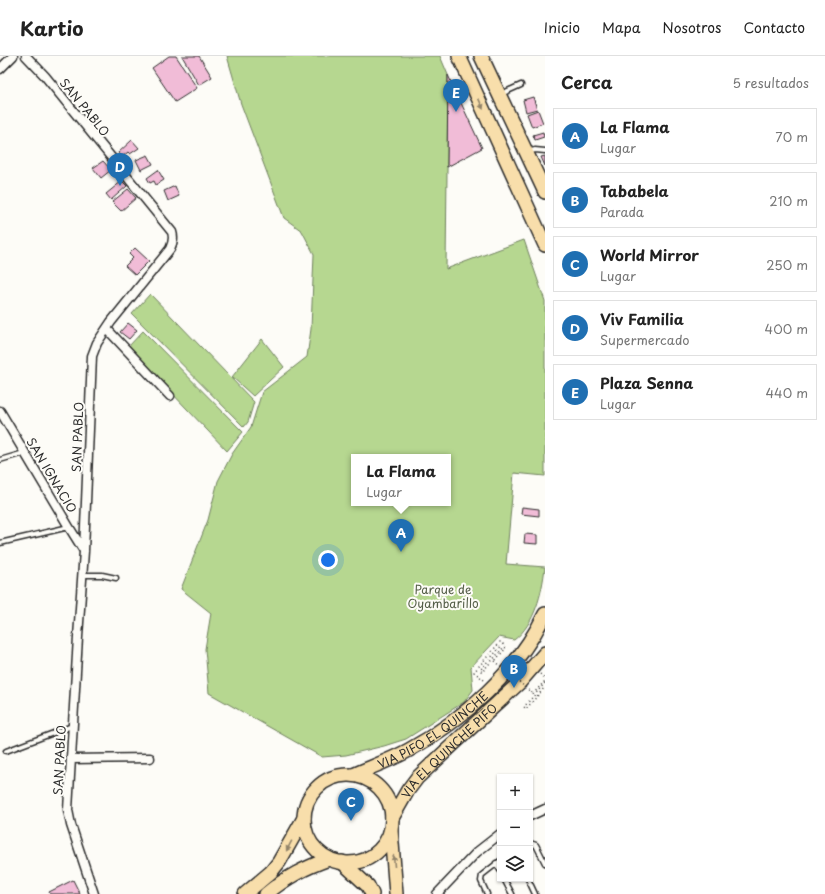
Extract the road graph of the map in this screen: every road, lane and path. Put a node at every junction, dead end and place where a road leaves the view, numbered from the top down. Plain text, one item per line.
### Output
1 (13, 56) edge
2 (26, 56) edge
3 (459, 56) edge
4 (481, 56) edge
5 (0, 69) edge
6 (521, 85) dead end
7 (499, 95) junction
8 (544, 151) edge
9 (526, 152) junction
10 (545, 192) edge
11 (545, 246) edge
12 (107, 329) junction
13 (170, 396) dead end
14 (0, 411) edge
15 (24, 453) junction
16 (0, 460) edge
17 (69, 527) junction
18 (0, 543) edge
19 (84, 551) junction
20 (82, 575) junction
21 (116, 578) dead end
22 (545, 614) edge
23 (545, 653) edge
24 (545, 683) edge
25 (492, 687) junction
26 (545, 687) edge
27 (73, 726) junction
28 (6, 750) dead end
29 (150, 758) dead end
30 (71, 759) junction
31 (353, 775) junction
32 (545, 809) edge
33 (533, 815) edge
34 (304, 818) junction
35 (391, 823) junction
36 (497, 836) edge
37 (533, 844) edge
38 (329, 859) junction
39 (342, 862) junction
40 (497, 863) edge
41 (545, 863) edge
42 (506, 882) edge
43 (529, 882) edge
44 (440, 892) edge
45 (94, 894) edge
46 (245, 894) edge
47 (266, 894) edge
48 (372, 894) edge
49 (396, 894) edge
50 (487, 894) edge
51 (512, 894) edge
52 (535, 894) edge

1 - 5 street
2 - 12 street, SAN PABLO
3 -> 11 highway
4 - 7 highway
6 - 7 lane
7 - 9 highway
8 - 9 lane
9 - 10 highway
12 - 13 street
12 - 19 street, SAN PABLO
14 - 15 street, SAN IGNACIO
15 - 16 lane
15 - 17 street, SAN IGNACIO
17 - 18 lane
17 - 19 street, SAN IGNACIO
19 - 20 street, SAN PABLO
20 - 21 lane
20 - 27 street, SAN PABLO
22 - 25 highway, VIA PIFO EL QUINCHE
23 - 35 highway, VIA EL QUINCHE PIFO
24 - 25 path, bridge
24 - 26 path
25 - 31 highway, VIA PIFO EL QUINCHE
27 - 28 lane
27 - 30 street, SAN PABLO
29 - 30 street
30 - 45 street, SAN PABLO
31 - 34 highway
31 - 35 highway
32 - 33 street
34 - 38 highway
34 -> 46 highway
35 - 39 highway
49 -> 35 highway
36 - 44 street
37 - 41 lane
38 - 39 highway
38 - 47 highway
39 - 48 highway
40 - 50 lane
42 - 51 lane
43 - 52 lane

